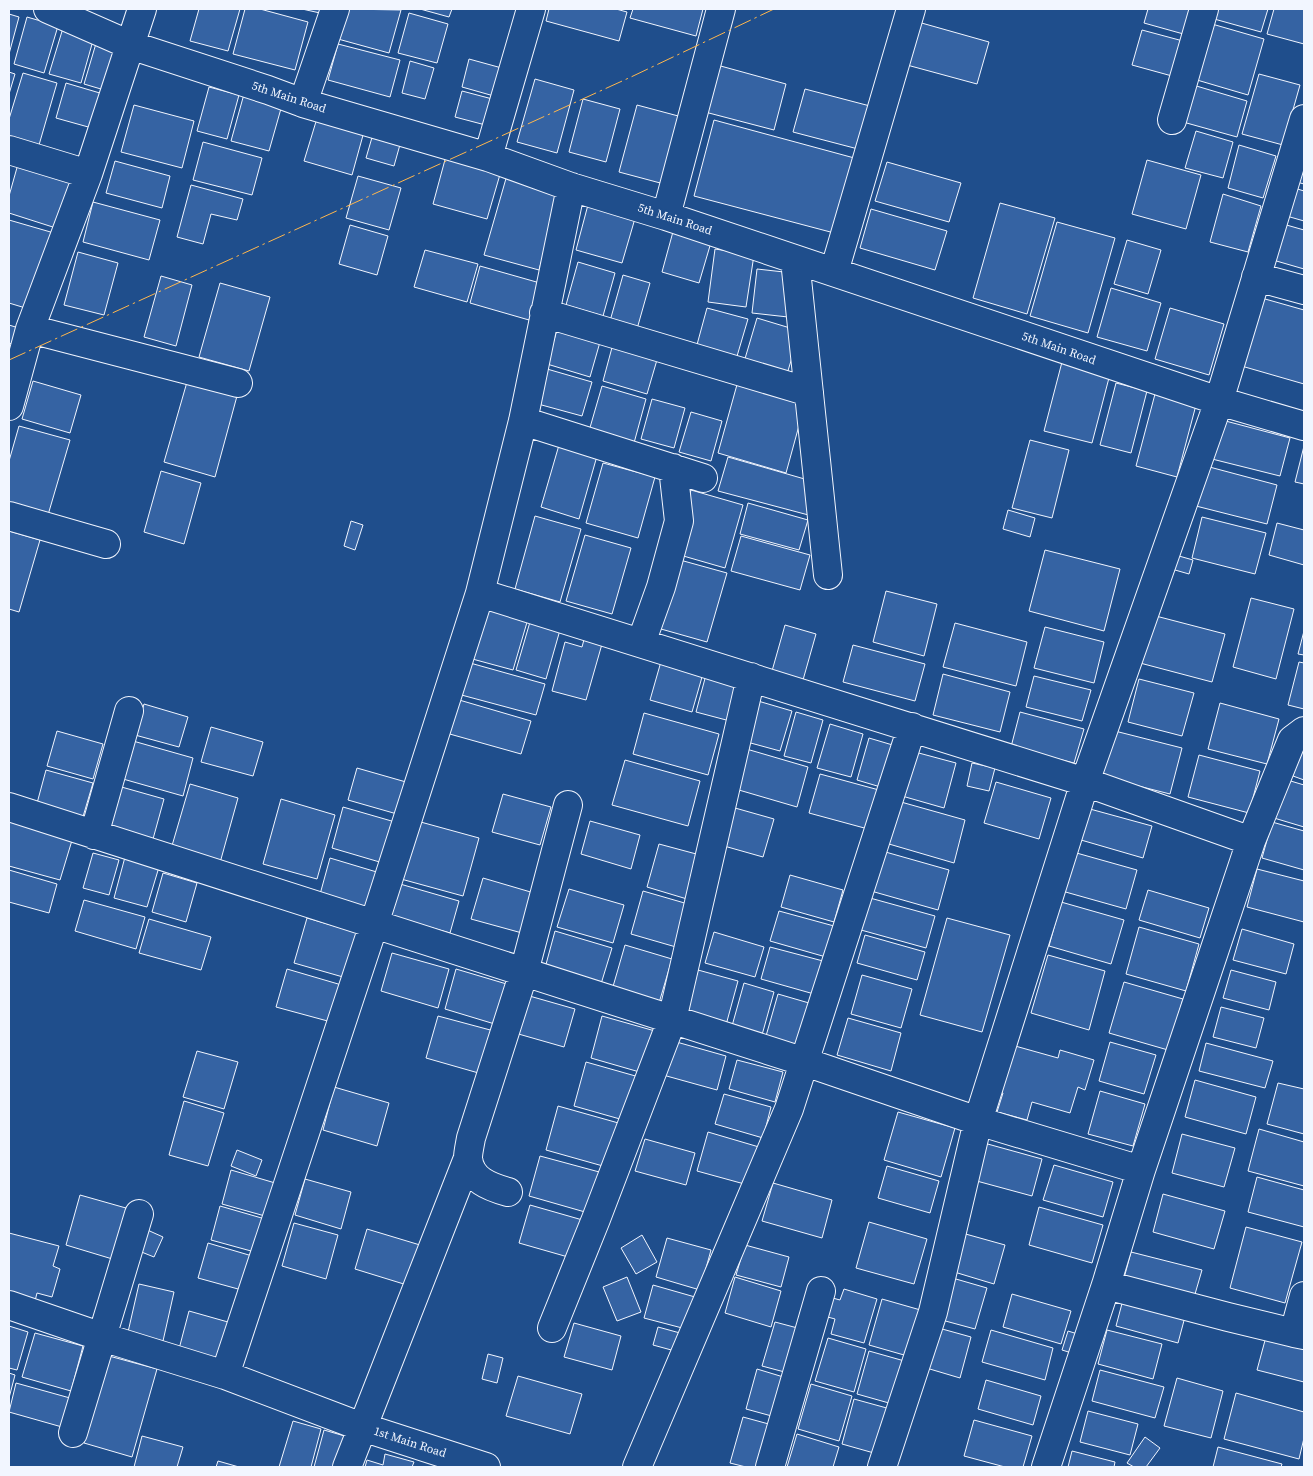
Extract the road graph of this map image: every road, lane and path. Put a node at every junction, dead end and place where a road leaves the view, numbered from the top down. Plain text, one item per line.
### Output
1 (48, 9) edge
2 (142, 9) edge
3 (335, 9) edge
4 (531, 9) edge
5 (721, 9) edge
6 (911, 9) edge
7 (1204, 9) edge
8 (130, 45) junction
9 (303, 103) junction
10 (1304, 119) edge
11 (1172, 120) dead end
12 (9, 150) edge
13 (488, 157) junction
14 (88, 174) junction
15 (571, 187) junction
16 (666, 216) junction
17 (796, 260) junction
18 (834, 272) junction
19 (1256, 277) junction
20 (1304, 290) edge
21 (544, 313) junction
22 (30, 329) junction
23 (238, 382) dead end
24 (809, 392) junction
25 (10, 399) edge
26 (1219, 401) junction
27 (522, 421) junction
28 (1304, 426) edge
29 (673, 468) junction
30 (703, 478) dead end
31 (9, 516) edge
32 (106, 544) dead end
33 (828, 575) dead end
34 (480, 593) junction
35 (641, 643) junction
36 (751, 677) junction
37 (129, 711) dead end
38 (912, 727) junction
39 (1304, 731) edge
40 (1085, 782) junction
41 (568, 805) dead end
42 (9, 807) edge
43 (94, 835) junction
44 (1251, 841) junction
45 (374, 924) junction
46 (524, 972) junction
47 (672, 1020) junction
48 (805, 1062) junction
49 (978, 1121) junction
50 (468, 1158) junction
51 (1142, 1170) junction
52 (508, 1192) dead end
53 (139, 1214) dead end
54 (1106, 1285) junction
55 (821, 1291) dead end
56 (1304, 1296) edge
57 (9, 1305) edge
58 (552, 1328) dead end
59 (1299, 1334) edge
60 (102, 1337) junction
61 (224, 1375) junction
62 (362, 1427) junction
63 (73, 1433) dead end
64 (470, 1465) edge
65 (348, 1467) edge
66 (637, 1467) edge
67 (770, 1467) edge
68 (882, 1467) edge
69 (1046, 1467) edge

1 - 8 street, 5th Main Road
2 - 8 street
3 - 9 street
4 - 13 street
5 - 16 street
6 - 18 street
7 - 11 street
8 - 9 street, 5th Main Road
8 - 14 street
9 - 13 street, 5th Main Road
10 - 19 street
12 - 14 street
13 - 15 street, 5th Main Road
14 - 22 street
15 - 16 street, 5th Main Road
15 - 21 street
16 - 17 street, 5th Main Road
17 - 18 street, 5th Main Road
17 - 24 street
18 - 26 street, 5th Main Road
19 - 20 street
19 - 26 street
21 - 24 street
21 - 27 street
22 - 23 street
22 - 25 street
24 - 33 street
26 - 28 street, 5th Main Road
26 - 40 street
27 - 29 street
27 - 34 street
29 - 30 street
29 - 35 street
31 - 32 street
34 - 35 street
34 - 45 street
35 - 36 street
36 - 38 street
36 - 47 street
37 - 43 street
38 - 40 street
38 - 48 street
39 - 44 street
40 - 44 street
40 - 49 street
41 - 46 street
42 - 43 street
43 - 45 street
44 - 51 street
45 - 46 street
45 - 61 street
46 - 47 street
46 - 50 street
47 - 48 street
47 - 58 street
48 - 49 street
48 - 66 street
49 - 51 street
49 - 68 street
50 - 52 street
50 - 62 street
51 - 54 street
53 - 60 street
54 - 59 street
54 - 69 street
55 - 67 street
56 - 59 street
57 - 60 street, 1st Main Road
60 - 61 street, 1st Main Road
60 - 63 street
61 - 62 street, 1st Main Road
62 - 64 street, 1st Main Road
62 - 65 street

